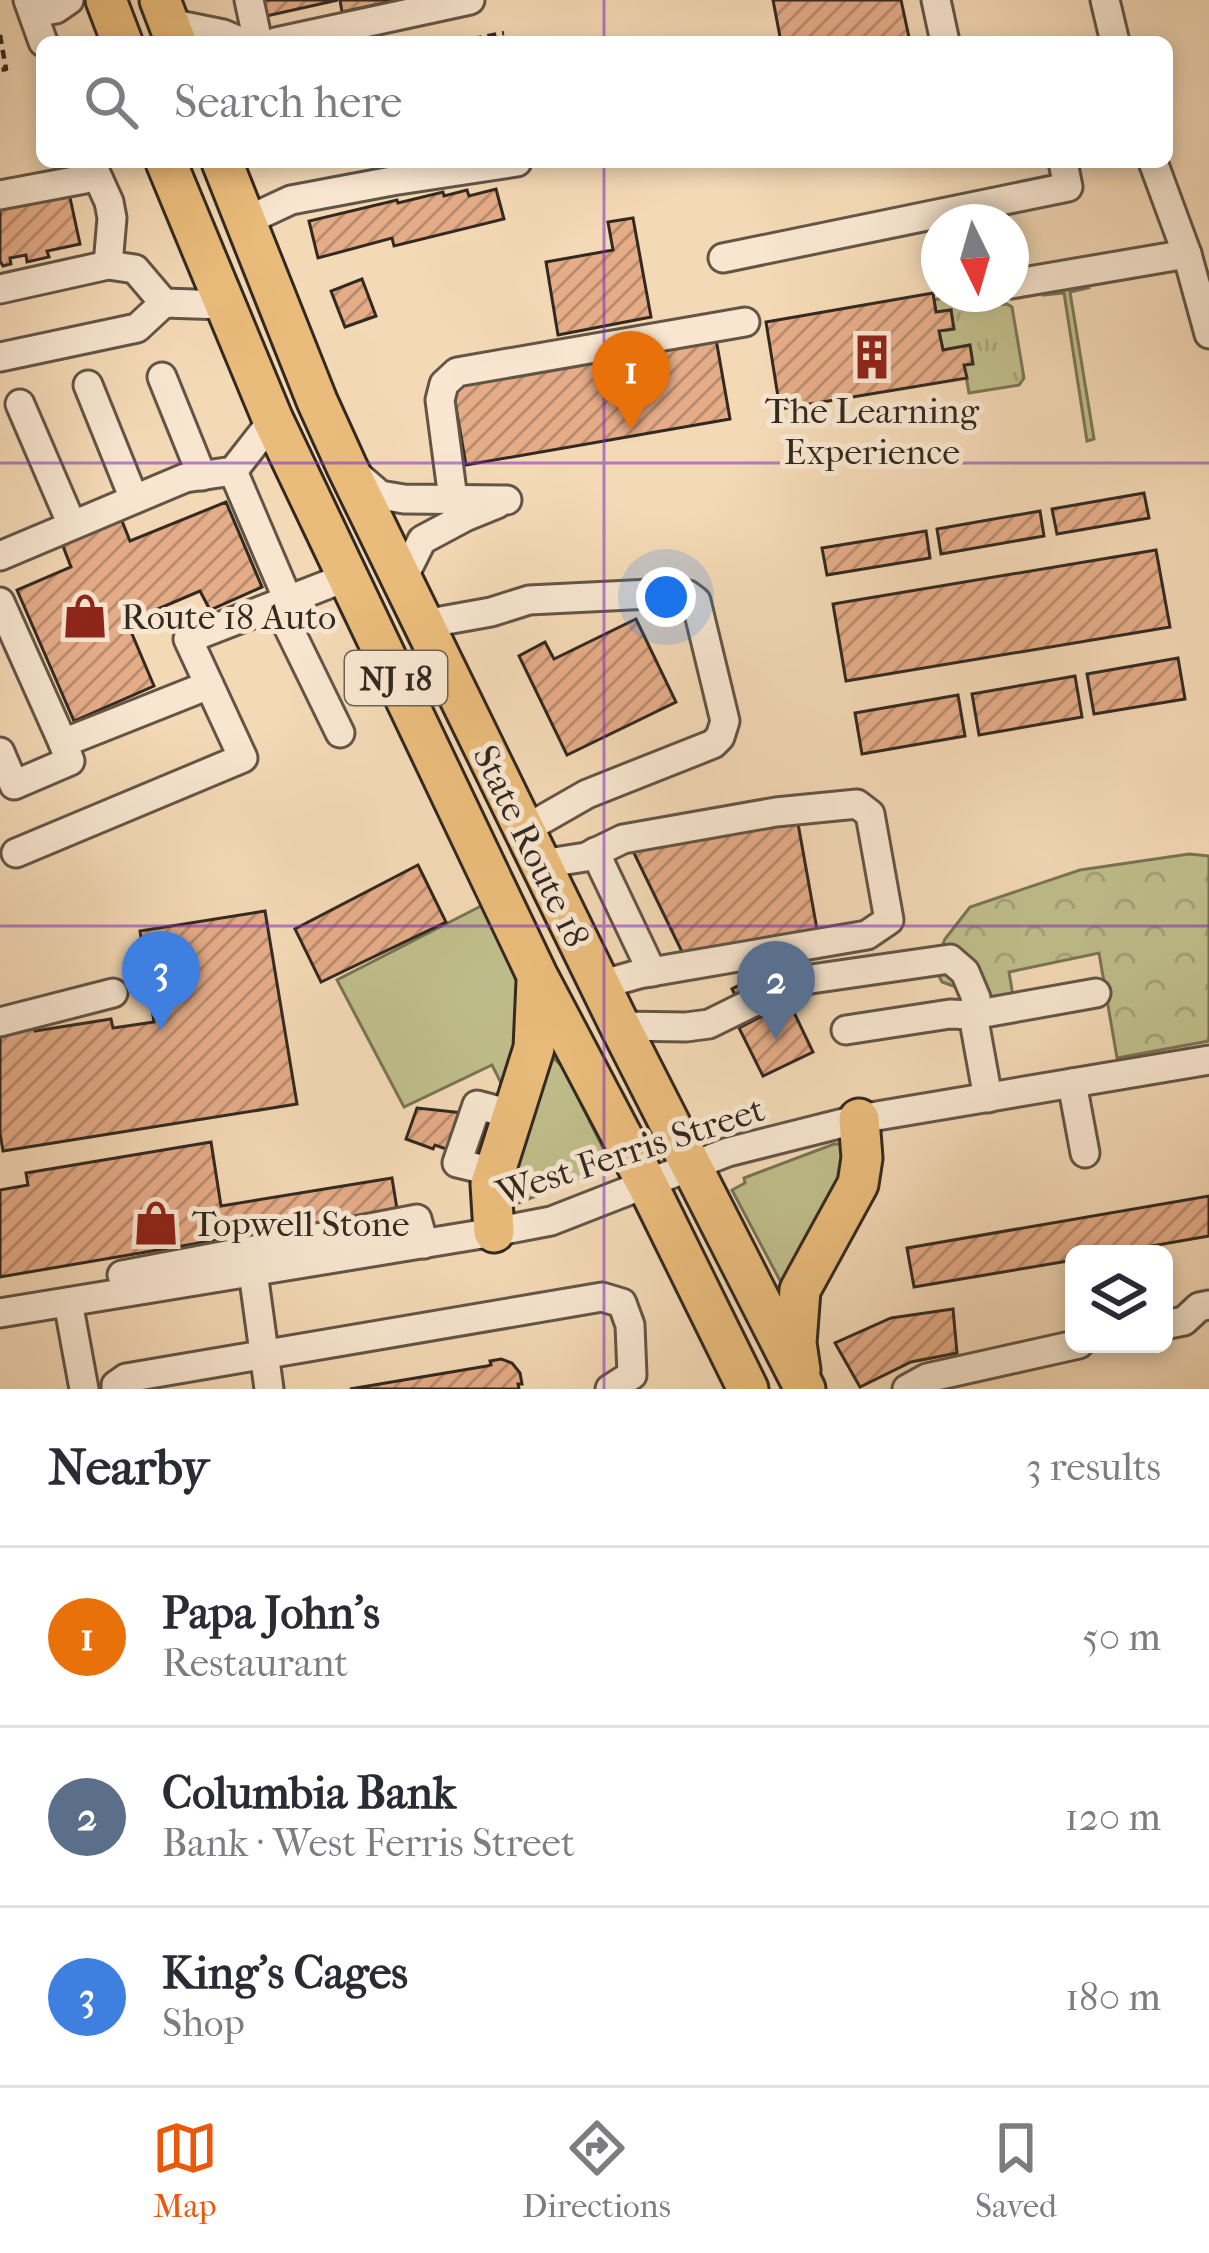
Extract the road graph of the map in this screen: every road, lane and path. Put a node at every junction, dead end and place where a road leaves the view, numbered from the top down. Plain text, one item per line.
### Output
1 (69, 0) edge
2 (106, 0) edge
3 (249, 0) edge
4 (470, 0) edge
5 (936, 0) edge
6 (1105, 0) edge
7 (31, 7) edge
8 (168, 22) edge
9 (504, 33) dead end
10 (0, 35) edge
11 (41, 36) edge
12 (120, 36) edge
13 (228, 36) edge
14 (257, 36) edge
15 (304, 36) edge
16 (489, 36) edge
17 (944, 36) edge
18 (1113, 36) edge
19 (2, 52) edge
20 (0, 70) edge
21 (93, 168) edge
22 (104, 168) edge
23 (168, 168) edge
24 (224, 168) edge
25 (481, 168) edge
26 (1064, 168) edge
27 (1155, 168) edge
28 (0, 190) edge
29 (1006, 204) edge
30 (246, 221) junction
31 (921, 223) edge
32 (1187, 254) junction
33 (109, 256) junction
34 (723, 258) dead end
35 (0, 272) edge
36 (1029, 281) edge
37 (0, 289) edge
38 (164, 303) junction
39 (224, 305) junction
40 (745, 322) dead end
41 (1209, 334) edge
42 (0, 358) edge
43 (162, 377) dead end
44 (88, 385) dead end
45 (20, 404) dead end
46 (273, 420) junction
47 (347, 467) junction
48 (233, 471) junction
49 (202, 476) junction
50 (134, 499) junction
51 (453, 499) junction
52 (73, 525) junction
53 (0, 556) edge
54 (347, 577) junction
55 (403, 578) junction
56 (0, 602) edge
57 (282, 602) junction
58 (424, 623) junction
59 (209, 685) junction
60 (340, 734) dead end
61 (63, 743) junction
62 (0, 752) edge
63 (533, 847) junction
64 (596, 852) junction
65 (16, 854) dead end
66 (652, 972) junction
67 (537, 975) junction
68 (600, 985) junction
69 (113, 993) dead end
70 (1096, 994) dead end
71 (974, 1015) junction
72 (0, 1022) edge
73 (620, 1026) junction
74 (846, 1030) dead end
75 (1209, 1060) edge
76 (1072, 1083) junction
77 (988, 1098) junction
78 (859, 1119) junction
79 (1085, 1153) dead end
80 (689, 1166) junction
81 (647, 1184) junction
82 (494, 1232) junction
83 (424, 1244) junction
84 (253, 1272) junction
85 (70, 1293) junction
86 (1209, 1305) edge
87 (0, 1313) edge
88 (1173, 1323) edge
89 (1065, 1347) edge
90 (264, 1357) junction
91 (917, 1383) edge
92 (803, 1385) edge
93 (740, 1386) edge
94 (116, 1387) edge
95 (84, 1389) edge
96 (269, 1389) edge
97 (610, 1389) edge

1 - 7 street
2 - 12 highway
3 - 14 street
4 - 15 street
5 - 17 street
6 - 18 street
7 - 11 street
8 - 13 street
9 - 16 path
10 - 19 path
19 - 20 path
21 - 28 street
22 - 33 street
23 - 39 highway, State Route 18 / NJ 18
24 - 30 highway, State Route 18 / NJ 18
25 - 30 street
26 - 29 street
27 - 32 street
30 - 47 highway, State Route 18 / NJ 18
31 - 34 street
32 - 36 street
32 - 41 street
33 - 35 street
33 - 37 street
33 - 38 street
38 - 39 street
38 - 42 street
39 - 46 highway, State Route 18 / NJ 18
40 - 51 street
43 - 49 street
44 - 50 street
45 - 52 street
46 - 48 street
46 - 54 highway, State Route 18 / NJ 18
47 - 51 street
47 - 55 highway, State Route 18 / NJ 18
48 - 49 street
48 - 57 street
49 - 50 street
50 - 52 street
51 - 55 street
52 - 53 street
54 - 57 street
54 - 67 highway, State Route 18 / NJ 18
55 - 58 highway, State Route 18 / NJ 18
56 - 61 street
57 - 59 street
57 - 60 street
58 - 63 highway, State Route 18 / NJ 18
58 - 63 street
59 - 61 street
59 - 65 street
61 - 62 street
63 - 64 street
63 - 68 highway, State Route 18 / NJ 18
64 - 66 street
64 - 66 street
66 - 68 street
67 - 81 highway, State Route 18 / NJ 18
67 - 82 highway
68 - 73 highway, State Route 18 / NJ 18
69 - 72 street
70 - 71 street
71 - 73 street
71 - 74 street
71 - 77 street
73 - 80 highway, State Route 18 / NJ 18
75 - 76 street, West Ferris Street
76 - 77 street, West Ferris Street
76 - 79 street
77 - 78 street, West Ferris Street
78 - 80 street, West Ferris Street
78 - 92 highway
80 - 81 street, West Ferris Street
80 - 92 highway, State Route 18 / NJ 18
81 - 82 street, West Ferris Street
81 - 93 highway, State Route 18 / NJ 18
82 - 83 street, West Ferris Street
83 - 84 street, West Ferris Street
83 - 85 street
84 - 85 street, West Ferris Street
84 - 90 street
85 - 87 street, West Ferris Street
85 - 95 street
86 - 88 street
89 - 91 street
90 - 94 street
90 - 96 street
90 - 97 street

